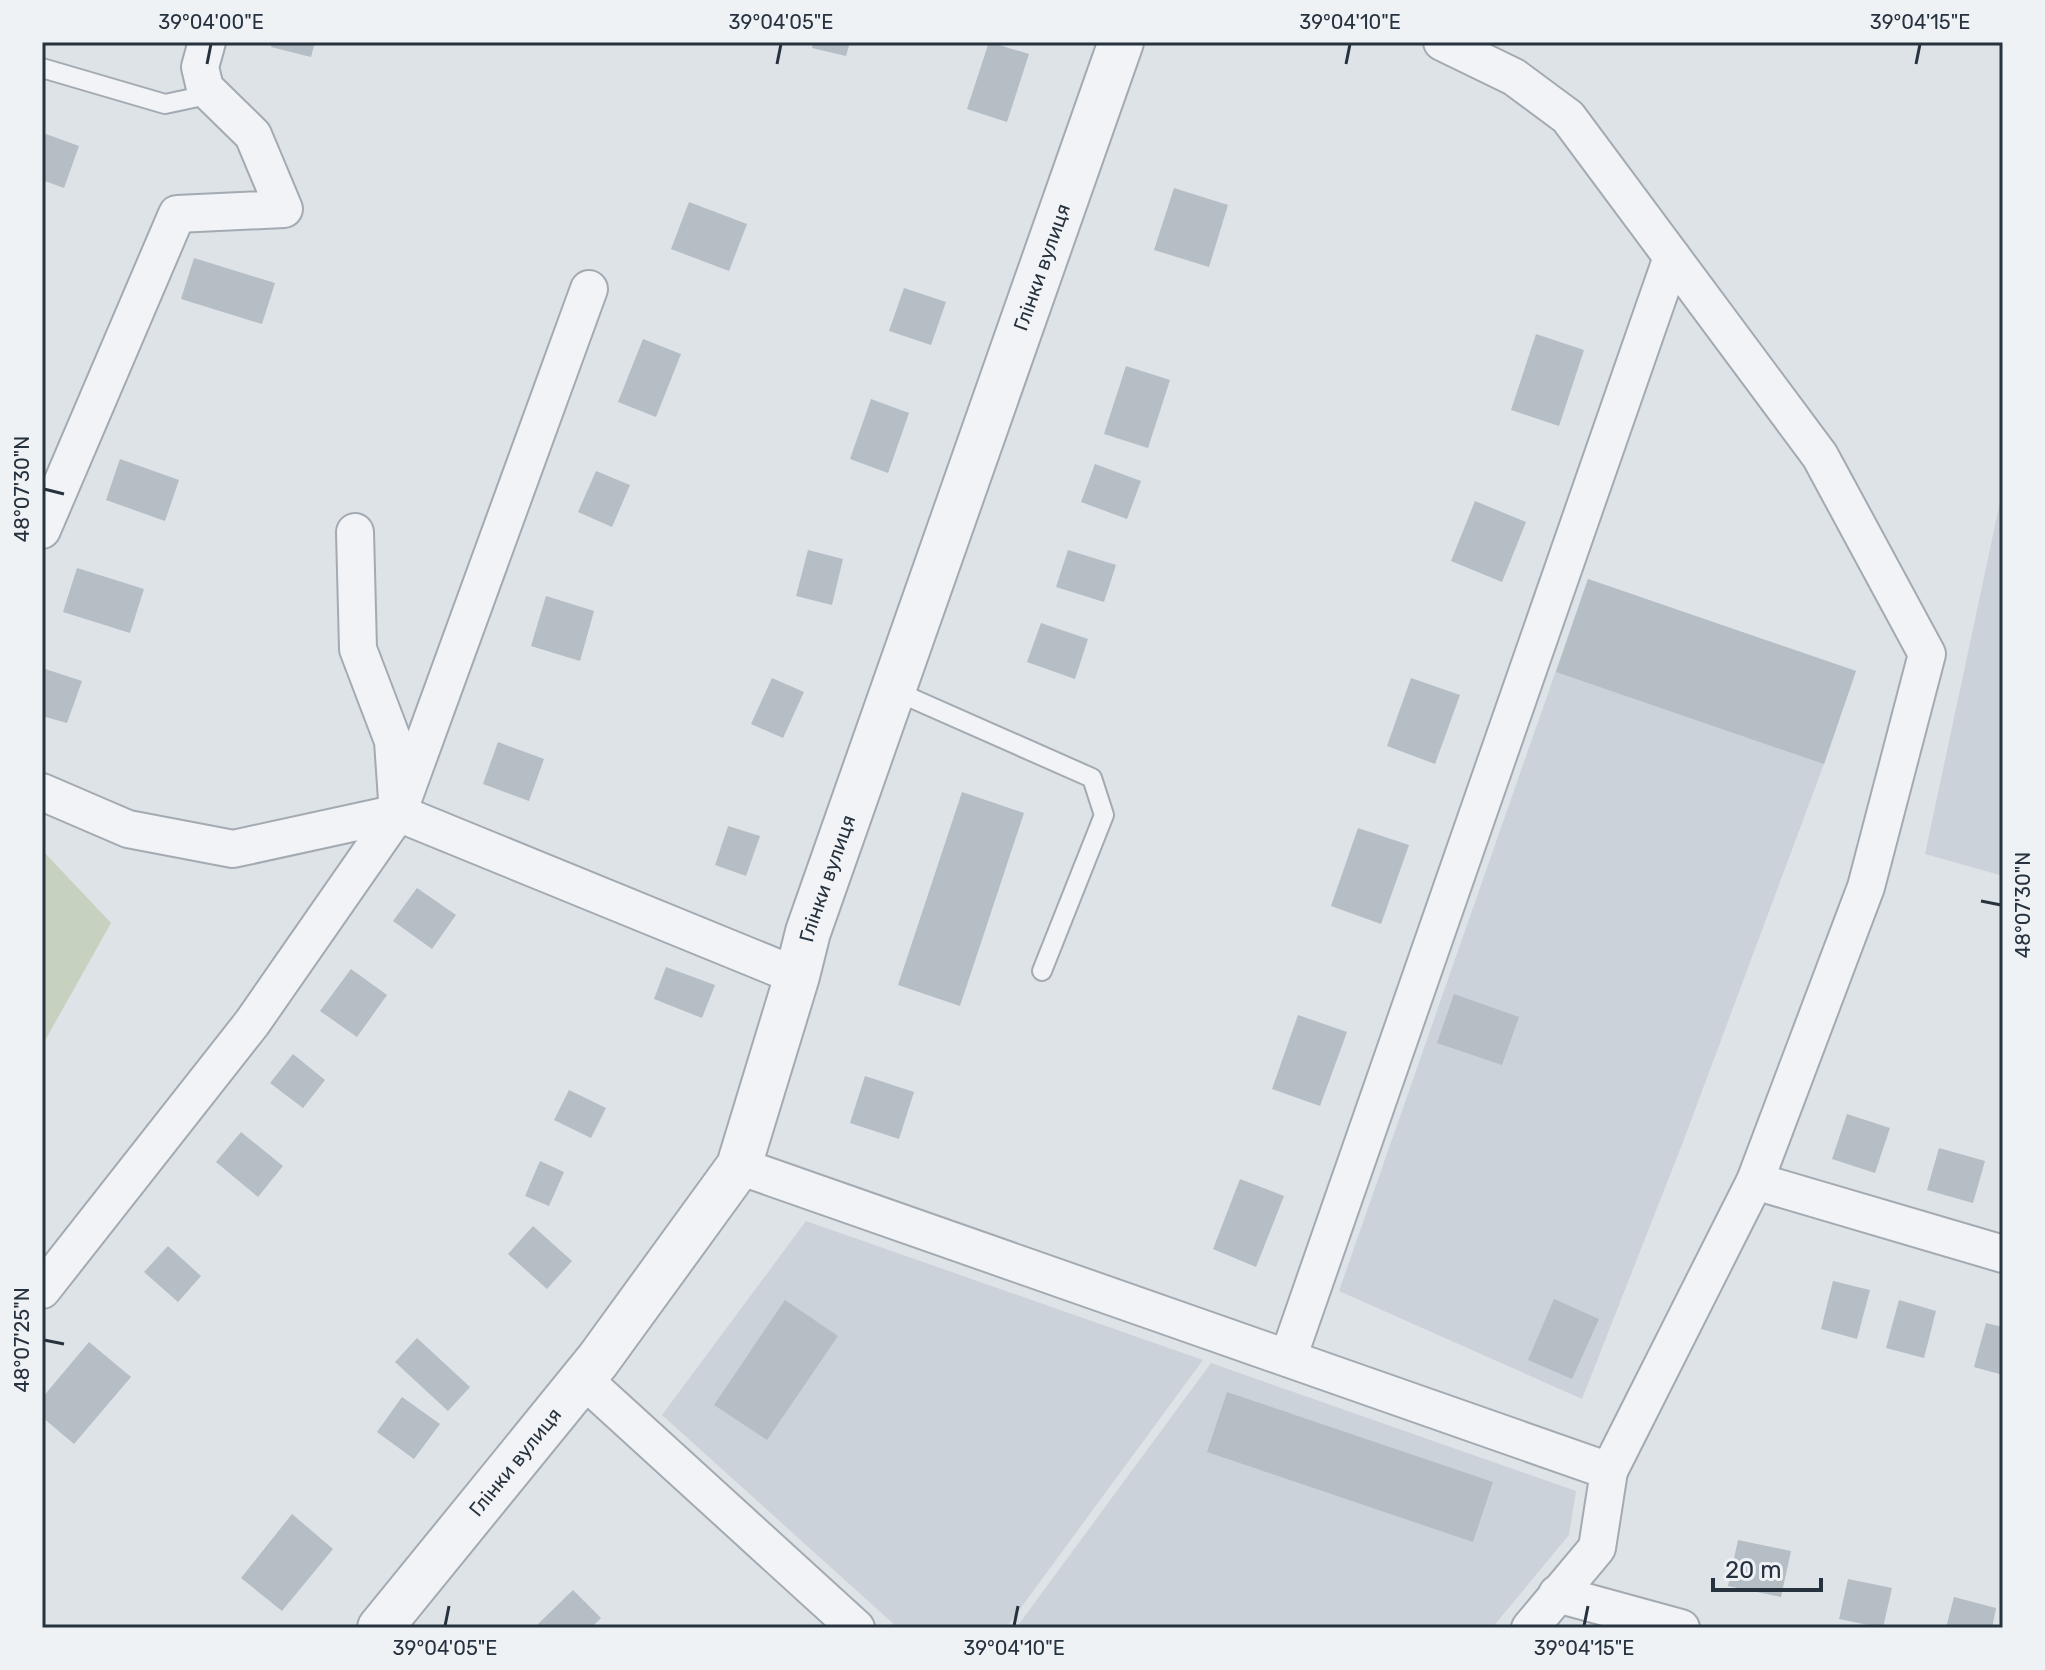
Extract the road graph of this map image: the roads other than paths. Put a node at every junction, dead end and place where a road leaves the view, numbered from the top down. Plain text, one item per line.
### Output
1 (207, 42) edge
2 (1121, 42) edge
3 (1442, 42) edge
4 (42, 68) edge
5 (212, 94) junction
6 (1672, 257) junction
7 (589, 289) dead end
8 (42, 530) edge
9 (355, 532) dead end
10 (893, 690) junction
11 (42, 792) edge
12 (398, 813) junction
13 (1042, 971) dead end
14 (797, 976) junction
15 (739, 1166) junction
16 (1755, 1181) junction
17 (2003, 1254) edge
18 (42, 1290) edge
19 (1288, 1358) junction
20 (583, 1379) junction
21 (1609, 1471) junction
22 (1557, 1594) junction
23 (380, 1628) edge
24 (856, 1628) edge
25 (1530, 1628) edge
26 (1681, 1628) edge

1 - 5 street
2 - 10 street, Глінки вулиця
3 - 6 street
4 - 5 lane
5 - 8 street
6 - 16 street
6 - 19 street
7 - 12 street
9 - 12 street
10 - 13 lane
10 - 14 street, Глінки вулиця
11 - 12 street
12 - 14 street
12 - 18 street
14 - 15 street, Глінки вулиця
15 - 19 street
15 - 20 street, Глінки вулиця
16 - 17 street
16 - 21 street
19 - 21 street
20 - 23 street, Глінки вулиця
20 - 24 street
21 - 22 street
22 - 25 street
22 - 26 street

